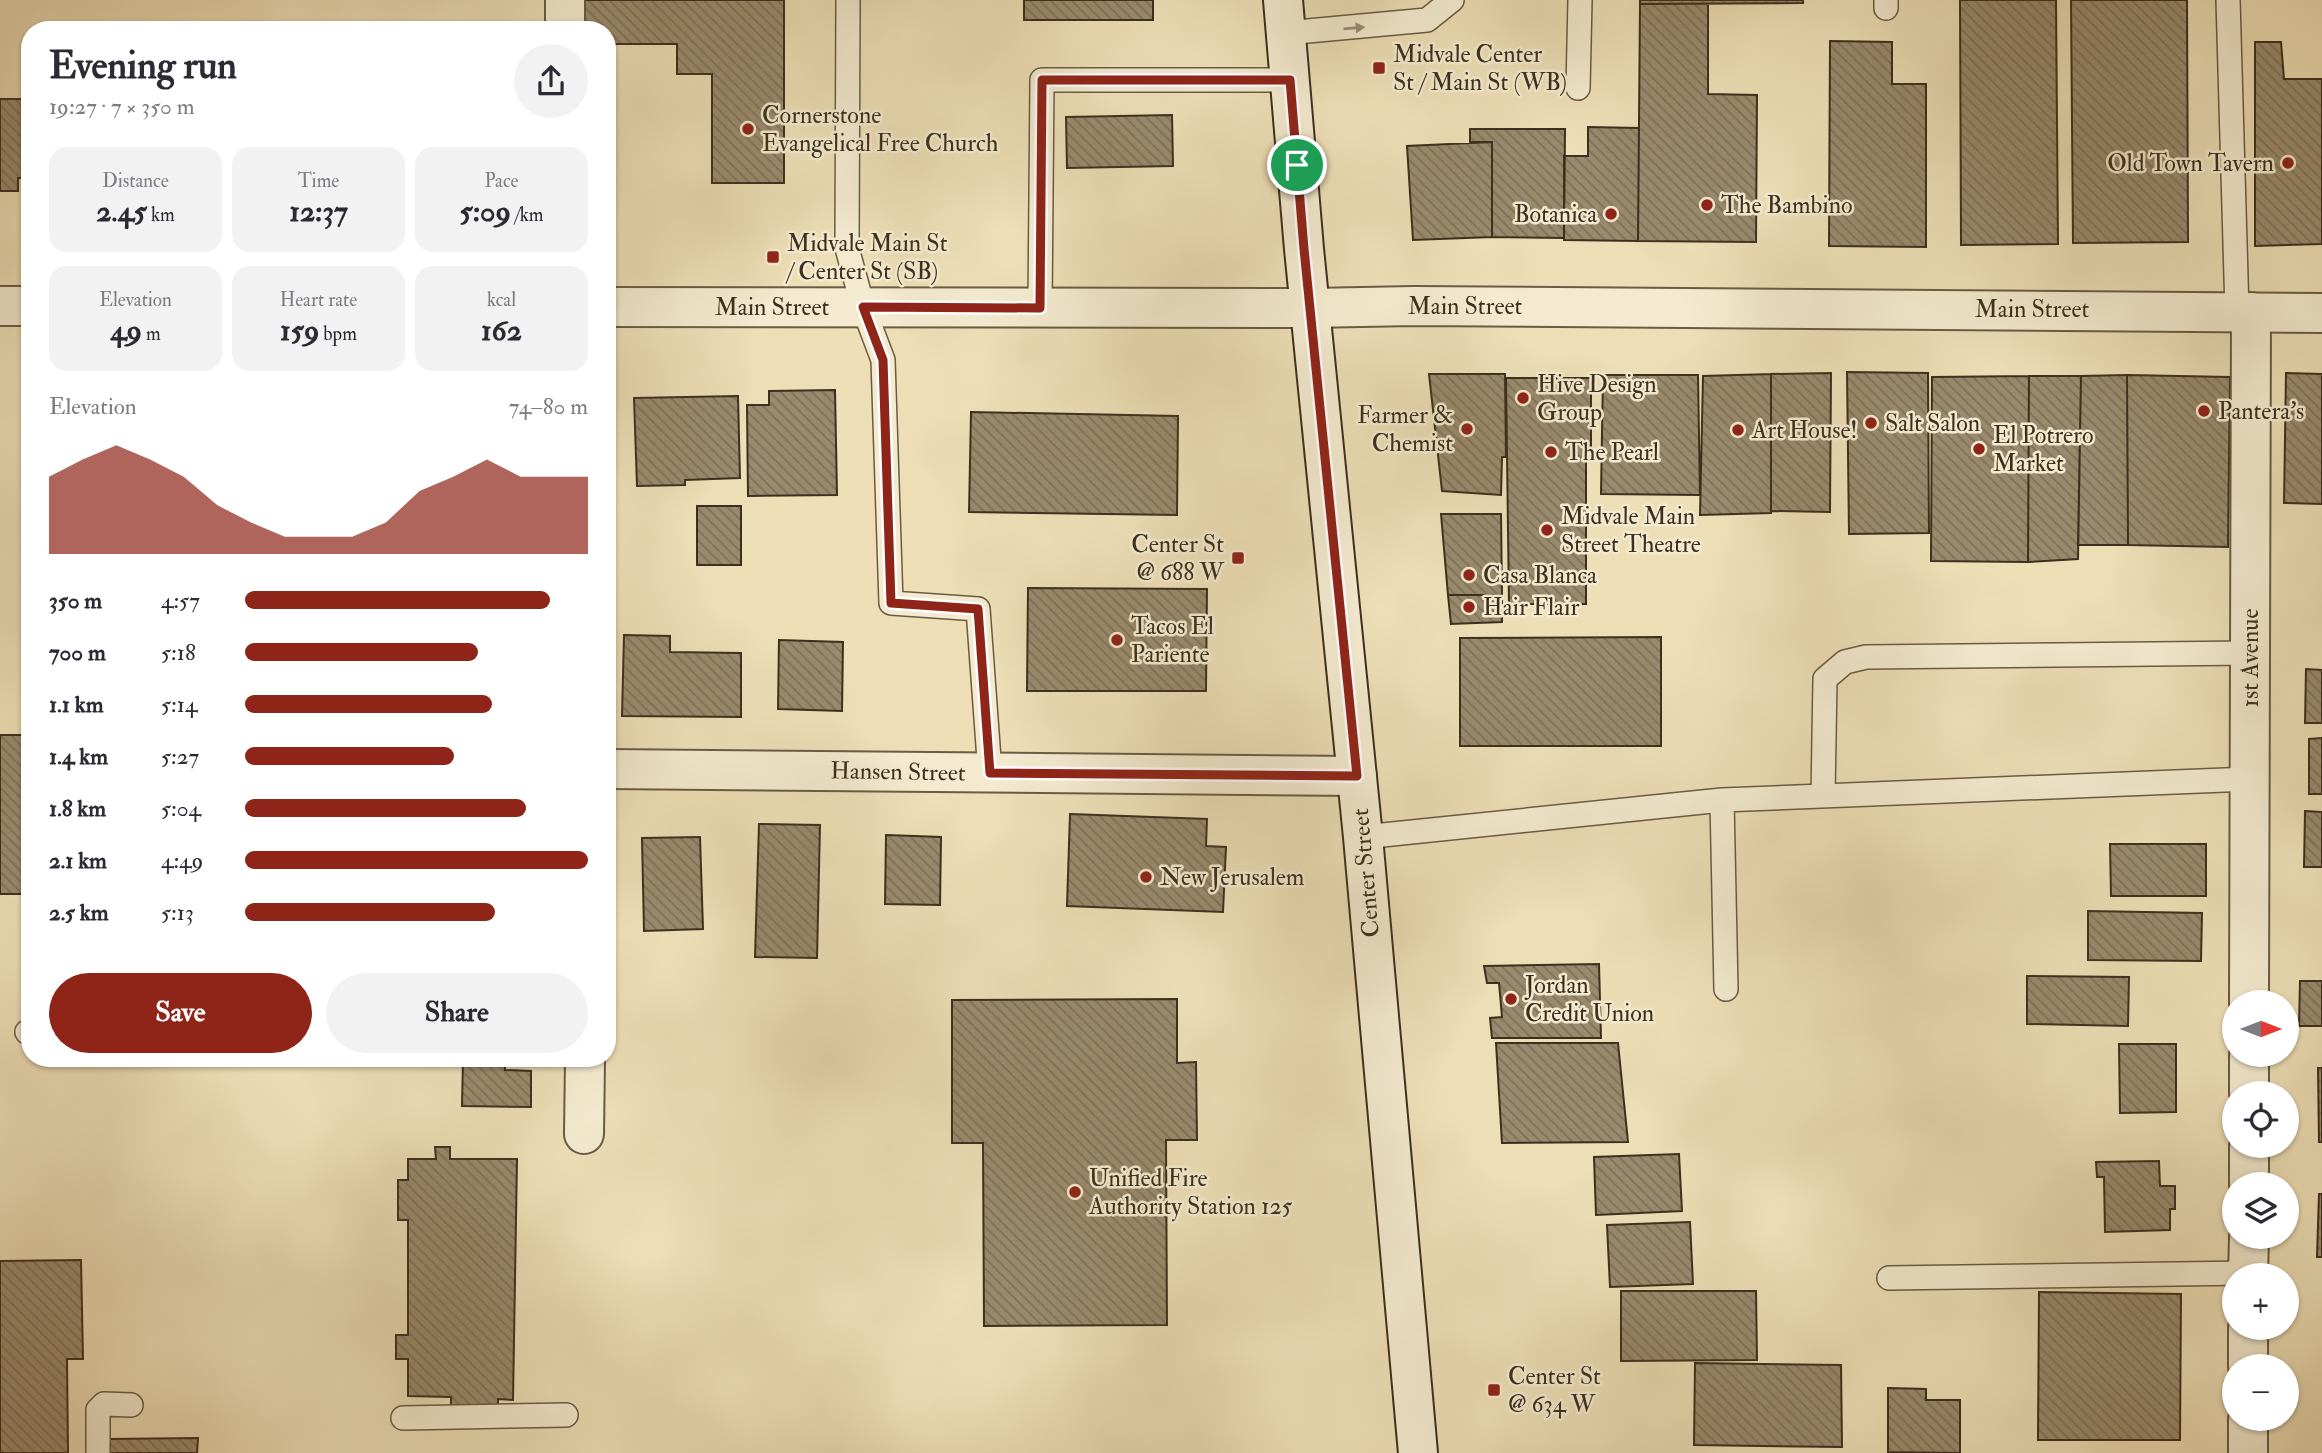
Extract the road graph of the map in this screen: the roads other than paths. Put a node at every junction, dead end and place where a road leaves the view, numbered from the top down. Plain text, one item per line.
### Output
1 (565, 0) edge
2 (848, 0) edge
3 (1452, 0) edge
4 (1580, 0) edge
5 (2228, 0) edge
6 (1284, 17) edge
7 (565, 21) edge
8 (1290, 80) junction
9 (1578, 88) dead end
10 (0, 306) edge
11 (21, 306) edge
12 (616, 307) edge
13 (863, 307) junction
14 (1040, 308) junction
15 (1310, 309) junction
16 (2244, 312) junction
17 (2322, 313) edge
18 (2251, 653) junction
19 (616, 769) edge
20 (990, 773) junction
21 (1357, 776) junction
22 (2250, 779) junction
23 (1823, 796) junction
24 (1722, 800) junction
25 (1363, 836) junction
26 (1726, 989) dead end
27 (2249, 990) edge
28 (585, 1067) edge
29 (584, 1135) dead end
30 (2248, 1262) edge
31 (1889, 1278) dead end
32 (131, 1405) dead end
33 (566, 1416) dead end
34 (403, 1418) dead end
35 (2248, 1431) edge
36 (98, 1453) edge
37 (1418, 1453) edge
38 (2248, 1453) edge

1 - 7 street
2 - 13 lane
6 -> 3 lane
4 - 9 lane
5 - 16 lane
6 - 8 street, Center Street
8 - 14 lane
8 - 15 street, Center Street
10 - 11 street
12 - 13 street, Main Street
13 - 14 street, Main Street
13 - 20 lane
14 - 15 street, Main Street
15 - 16 street, Main Street
15 - 21 street, Center Street
16 - 17 street, Main Street
16 - 18 street, 1st Avenue
18 - 22 street, 1st Avenue
18 - 23 lane
19 - 20 street, Hansen Street
20 - 21 street, Hansen Street
21 - 25 street, Center Street
22 - 23 lane
22 - 27 street, 1st Avenue
23 - 24 lane
24 - 25 lane
24 - 26 lane
25 - 37 street, Center Street
28 - 29 street
30 - 31 lane
32 - 36 lane
33 - 34 lane
35 - 38 street

